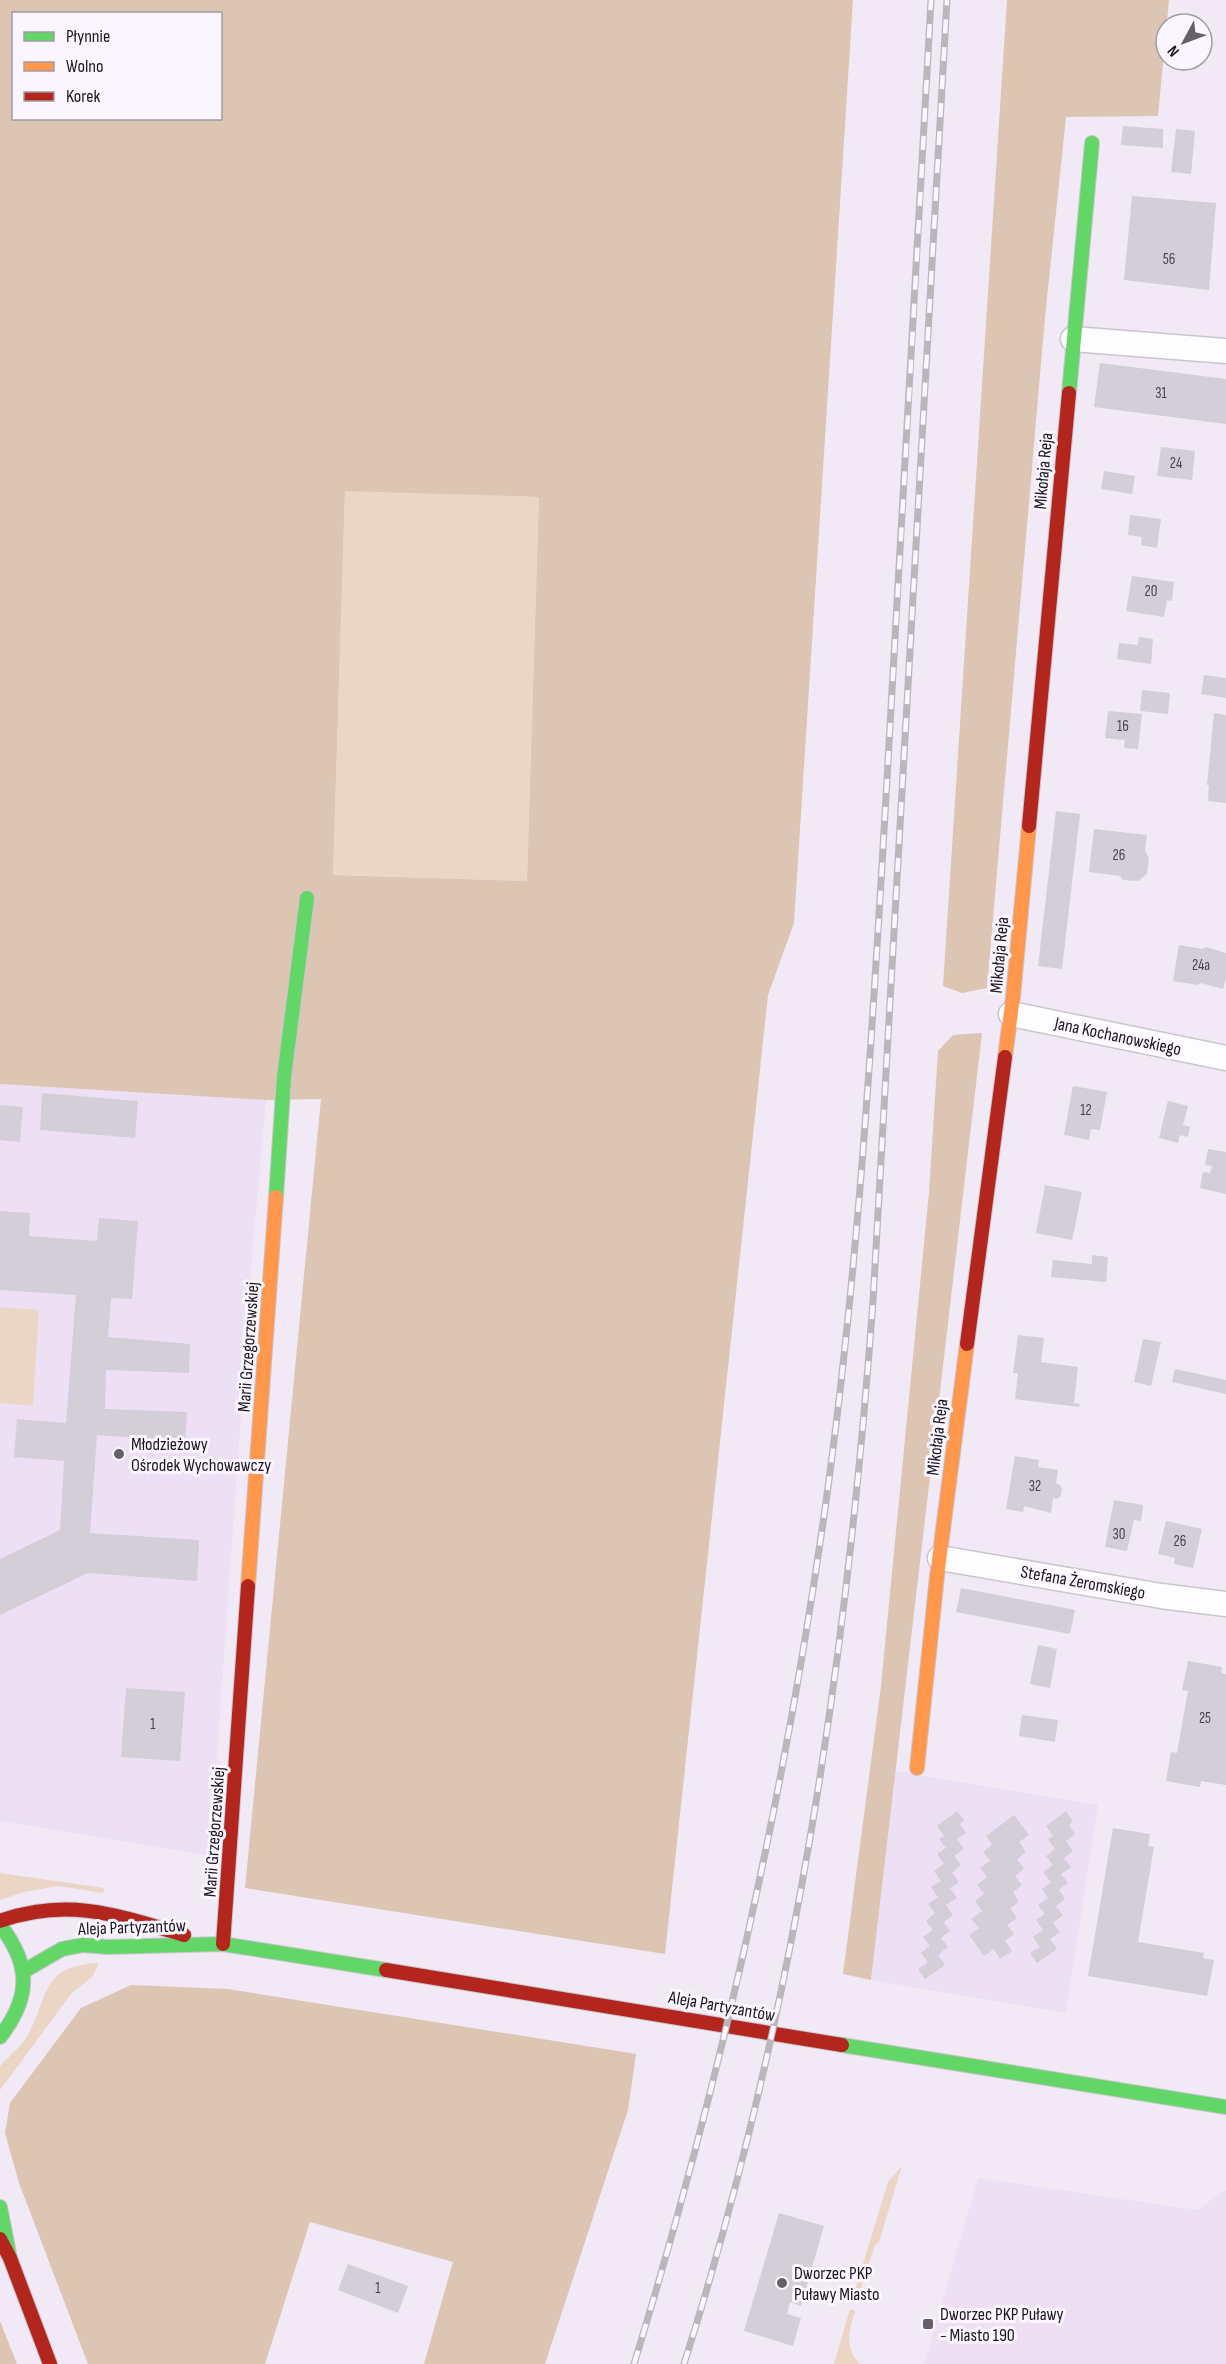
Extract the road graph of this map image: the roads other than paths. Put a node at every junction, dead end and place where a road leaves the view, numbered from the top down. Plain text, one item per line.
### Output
1 (1092, 143) dead end
2 (1073, 339) junction
3 (1226, 351) edge
4 (307, 898) dead end
5 (1011, 1014) junction
6 (1226, 1058) edge
7 (940, 1558) junction
8 (1226, 1604) edge
9 (917, 1768) dead end
10 (0, 1923) edge
11 (217, 1943) junction
12 (24, 1971) junction
13 (0, 2037) edge
14 (1226, 2107) edge
15 (0, 2207) edge
16 (0, 2239) edge
17 (10, 2258) junction
18 (50, 2364) edge

1 - 2 street, Mikołaja Reja
2 - 3 street
2 - 5 street, Mikołaja Reja
4 - 11 street, Marii Grzegorzewskiej
5 - 6 street, Jana Kochanowskiego
5 - 7 street, Mikołaja Reja
7 - 8 street, Stefana Żeromskiego
7 - 9 street, Mikołaja Reja
10 - 11 street, Aleja Partyzantów
10 - 12 street
11 - 12 street, Aleja Partyzantów
11 - 14 street, Aleja Partyzantów
12 - 13 street
15 - 17 street
16 - 17 street
17 - 18 street

